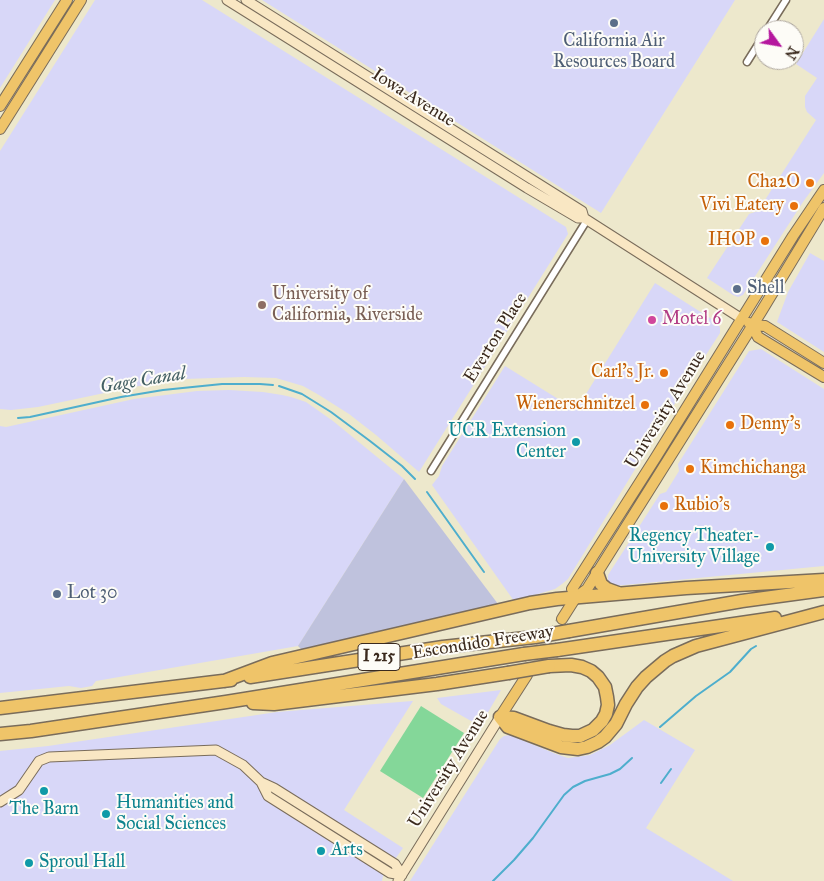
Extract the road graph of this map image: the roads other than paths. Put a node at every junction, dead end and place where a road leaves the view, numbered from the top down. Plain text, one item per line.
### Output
1 (66, 0) edge
2 (81, 0) edge
3 (227, 0) edge
4 (246, 0) edge
5 (786, 0) edge
6 (773, 20) edge
7 (754, 51) edge
8 (747, 62) dead end
9 (0, 106) edge
10 (0, 129) edge
11 (824, 190) edge
12 (812, 207) junction
13 (824, 208) edge
14 (585, 219) junction
15 (802, 245) junction
16 (742, 319) junction
17 (752, 325) junction
18 (824, 363) edge
19 (824, 377) edge
20 (431, 471) dead end
21 (597, 573) junction
22 (824, 580) edge
23 (824, 590) edge
24 (618, 593) junction
25 (576, 597) junction
26 (824, 611) edge
27 (562, 619) tunnel mouth
28 (527, 674) tunnel mouth
29 (224, 681) junction
30 (226, 702) junction
31 (1, 708) edge
32 (500, 717) junction
33 (31, 731) junction
34 (0, 734) edge
35 (0, 739) edge
36 (0, 802) edge
37 (400, 878) edge

1 - 9 main road
2 - 10 main road
3 - 14 street, Iowa Avenue
4 - 14 street, Iowa Avenue
5 - 6 street
7 - 8 street
11 - 12 main road, University Avenue
12 - 15 main road
12 - 16 main road, University Avenue
13 - 15 main road, University Avenue
14 - 16 street, Iowa Avenue
14 - 20 street, Everton Place
15 - 17 main road, University Avenue
16 - 17 main road, Iowa Avenue
16 - 25 main road, University Avenue
17 - 18 main road, Iowa Avenue
17 - 19 main road, Iowa Avenue
17 - 21 main road, University Avenue
21 - 24 highway
21 - 25 main road, University Avenue
22 - 24 highway
23 - 29 highway, Escondido Freeway / I 215, bridge
24 - 25 highway
25 - 27 main road, University Avenue
25 - 29 highway
26 - 30 highway, Escondido Freeway / I 215, bridge
26 - 32 highway
28 - 32 main road, University Avenue
29 - 31 highway, Escondido Freeway / I 215
30 - 32 highway, bridge
30 - 33 highway, Escondido Freeway / I 215
32 - 37 street, University Avenue
33 - 34 highway, Escondido Freeway / I 215
33 - 35 highway
36 - 37 street

